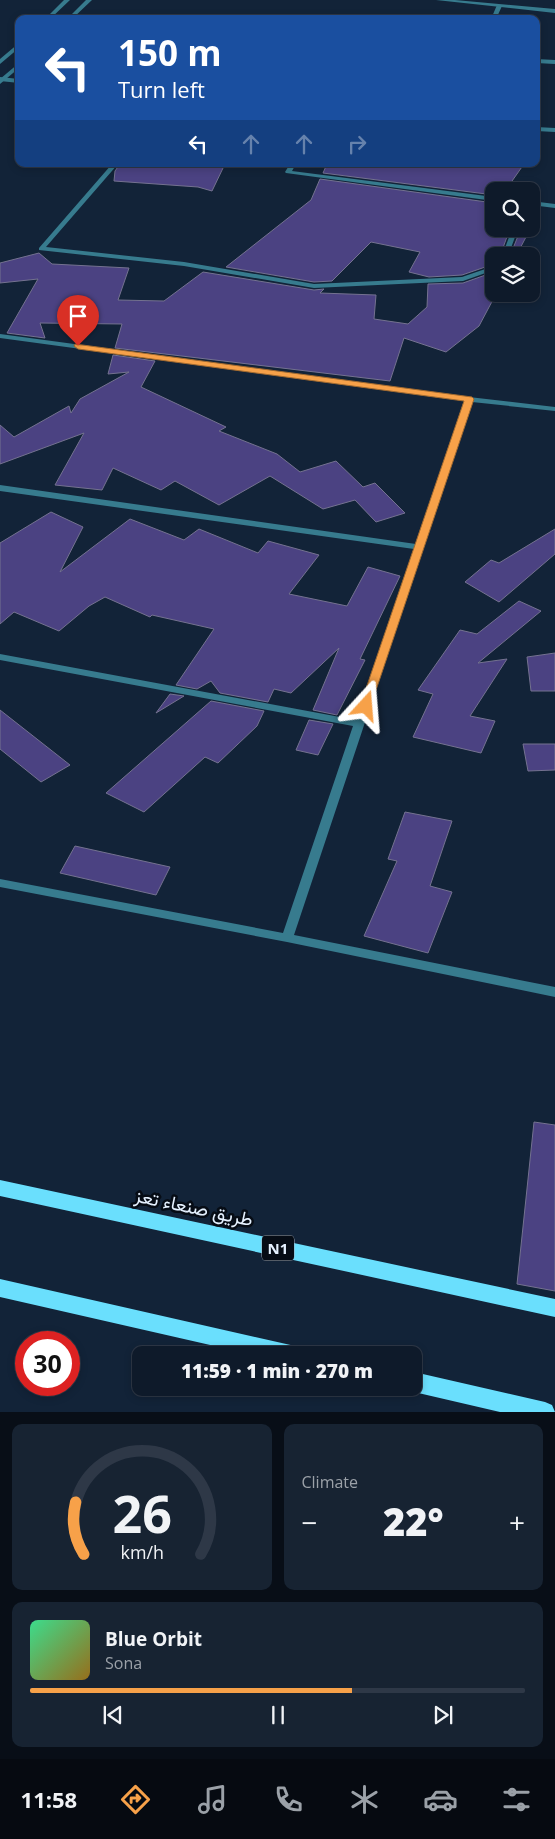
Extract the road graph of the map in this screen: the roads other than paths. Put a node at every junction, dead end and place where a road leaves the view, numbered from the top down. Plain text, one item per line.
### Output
1 (67, 0) edge
2 (89, 0) edge
3 (439, 0) edge
4 (505, 0) edge
5 (555, 5) edge
6 (499, 6) junction
7 (555, 12) edge
8 (50, 15) edge
9 (73, 15) edge
10 (495, 15) edge
11 (15, 48) edge
12 (540, 60) edge
13 (0, 62) edge
14 (555, 62) edge
15 (15, 68) edge
16 (1, 80) edge
17 (15, 81) edge
18 (540, 128) edge
19 (555, 130) edge
20 (113, 167) edge
21 (291, 167) edge
22 (485, 198) edge
23 (540, 204) edge
24 (555, 206) edge
25 (485, 271) edge
26 (0, 336) edge
27 (469, 399) junction
28 (555, 409) edge
29 (0, 488) edge
30 (420, 547) junction
31 (0, 657) edge
32 (360, 724) junction
33 (0, 883) edge
34 (287, 938) junction
35 (555, 992) edge
36 (0, 1188) edge
37 (0, 1288) edge
38 (555, 1308) edge
39 (255, 1346) edge
40 (422, 1384) edge
41 (545, 1412) edge

1 - 8 street
2 - 9 street
3 - 6 street
4 - 5 street
6 - 7 street
6 - 10 street
11 - 13 street
12 - 14 street
15 - 16 street
16 - 17 street
18 - 19 street
20 - 25 street
21 - 22 street
23 - 24 street
26 - 27 street
27 - 28 street
27 - 30 street
29 - 30 street
30 - 32 street
31 - 32 street
32 - 34 street
33 - 34 street
34 - 35 street
36 - 38 highway, طريق صنعاء تعز / N1
37 - 39 highway
40 - 41 highway

